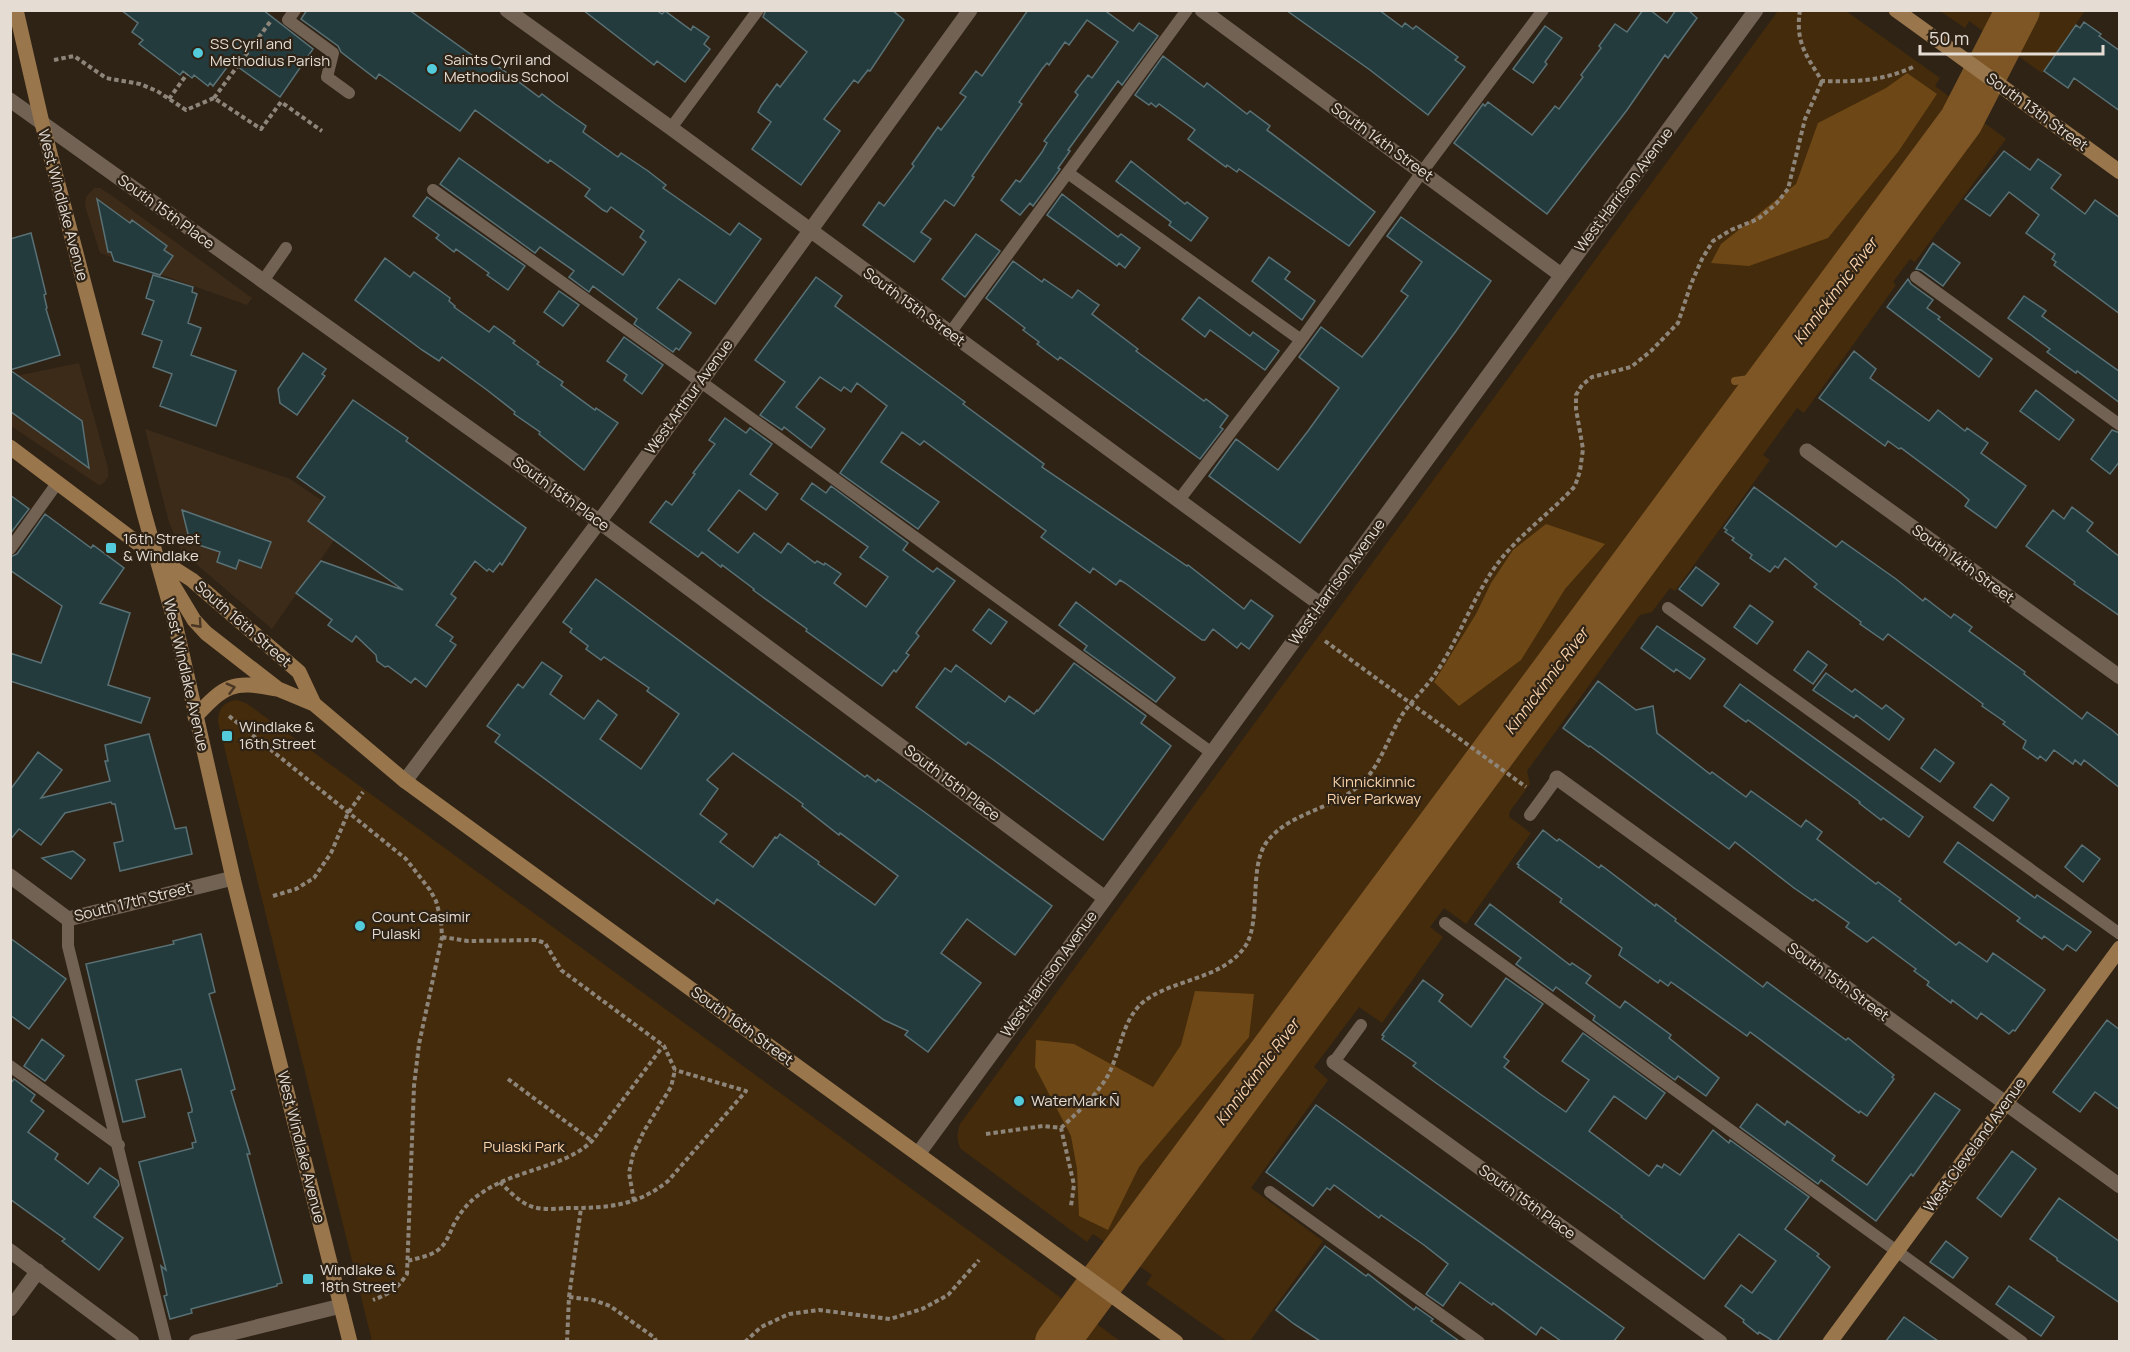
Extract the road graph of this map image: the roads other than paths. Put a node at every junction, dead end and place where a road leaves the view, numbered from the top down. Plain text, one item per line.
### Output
1 (16, 10) edge
2 (295, 10) edge
3 (507, 10) edge
4 (758, 10) edge
5 (970, 10) edge
6 (1187, 10) edge
7 (1202, 10) edge
8 (1542, 10) edge
9 (1756, 10) edge
10 (1896, 10) edge
11 (349, 93) dead end
12 (10, 100) edge
13 (42, 123) junction
14 (672, 128) junction
15 (1422, 172) junction
16 (2120, 172) edge
17 (1068, 173) junction
18 (433, 190) dead end
19 (810, 230) junction
20 (286, 248) dead end
21 (1561, 275) junction
22 (1916, 277) dead end
23 (263, 282) junction
24 (950, 333) junction
25 (1301, 340) junction
26 (700, 382) junction
27 (2120, 425) edge
28 (10, 447) edge
29 (1807, 451) dead end
30 (58, 482) junction
31 (1179, 500) junction
32 (599, 521) junction
33 (10, 549) edge
34 (156, 557) junction
35 (1320, 604) junction
36 (1668, 608) dead end
37 (2120, 677) edge
38 (278, 689) junction
39 (314, 704) junction
40 (195, 717) junction
41 (1212, 753) junction
42 (1557, 778) joint
43 (405, 781) junction
44 (1530, 815) dead end
45 (10, 876) edge
46 (233, 878) junction
47 (1105, 898) junction
48 (68, 919) junction
49 (1445, 922) dead end
50 (2120, 934) edge
51 (2120, 948) edge
52 (1361, 1025) dead end
53 (1334, 1062) joint
54 (10, 1066) edge
55 (2005, 1103) junction
56 (119, 1145) junction
57 (918, 1154) junction
58 (2120, 1186) edge
59 (1270, 1192) dead end
60 (10, 1251) edge
61 (1896, 1251) junction
62 (38, 1271) junction
63 (342, 1306) junction
64 (10, 1309) edge
65 (132, 1341) edge
66 (166, 1341) edge
67 (196, 1341) edge
68 (350, 1341) edge
69 (1176, 1341) edge
70 (1479, 1341) edge
71 (1720, 1341) edge
72 (1830, 1341) edge
73 (2022, 1341) edge

1 - 13 street, West Windlake Avenue
2 - 11 lane
3 - 14 street, South 15th Street
4 - 14 lane
5 - 19 street, West Arthur Avenue
6 - 17 lane
7 - 15 street, South 14th Street
8 - 15 lane
9 - 21 street, West Harrison Avenue
10 - 16 street, South 13th Street
12 - 13 street, South 15th Place
13 - 23 street, South 15th Place
13 - 34 street, West Windlake Avenue
14 - 19 street, South 15th Street
15 - 21 street, South 14th Street
15 - 25 lane
17 - 24 lane
17 - 25 lane
18 - 26 lane
19 - 24 street, South 15th Street
19 - 26 street, West Arthur Avenue
20 - 23 lane
21 - 35 street, West Harrison Avenue
22 - 27 lane
23 - 32 street, South 15th Place
24 - 31 street, South 15th Street
25 - 31 lane
26 - 32 street, West Arthur Avenue
26 - 41 lane
28 - 30 street, South 16th Street
29 - 37 street, South 14th Street
30 - 33 lane
30 - 34 street, South 16th Street
31 - 35 street, South 15th Street
32 - 43 street, West Arthur Avenue
32 - 47 street, South 15th Place
34 -> 38 street, South 16th Street
34 - 39 street, South 16th Street
34 - 40 street, West Windlake Avenue
35 - 41 street, West Harrison Avenue
36 - 50 lane
38 - 39 street, South 16th Street
40 -> 38 street
39 - 43 street, South 16th Street
40 - 46 street, West Windlake Avenue
41 - 47 street, West Harrison Avenue
42 - 44 lane
42 - 55 street, South 15th Street
43 - 57 street, South 16th Street
45 - 48 street, South 17th Street
46 - 48 street, South 17th Street
46 - 63 street, West Windlake Avenue
47 - 57 street, West Harrison Avenue
48 - 56 lane
49 - 61 lane
51 - 55 street, West Cleveland Avenue
52 - 53 lane
53 - 71 street, South 15th Place
54 - 56 lane
55 - 58 street, South 15th Street
55 - 61 street, West Cleveland Avenue
56 - 66 lane
57 - 69 street, South 16th Street
59 - 70 lane
60 - 62 street
61 - 72 street, West Cleveland Avenue
61 - 73 lane
62 - 64 street
62 - 65 street
63 - 67 street
63 - 68 street, West Windlake Avenue

